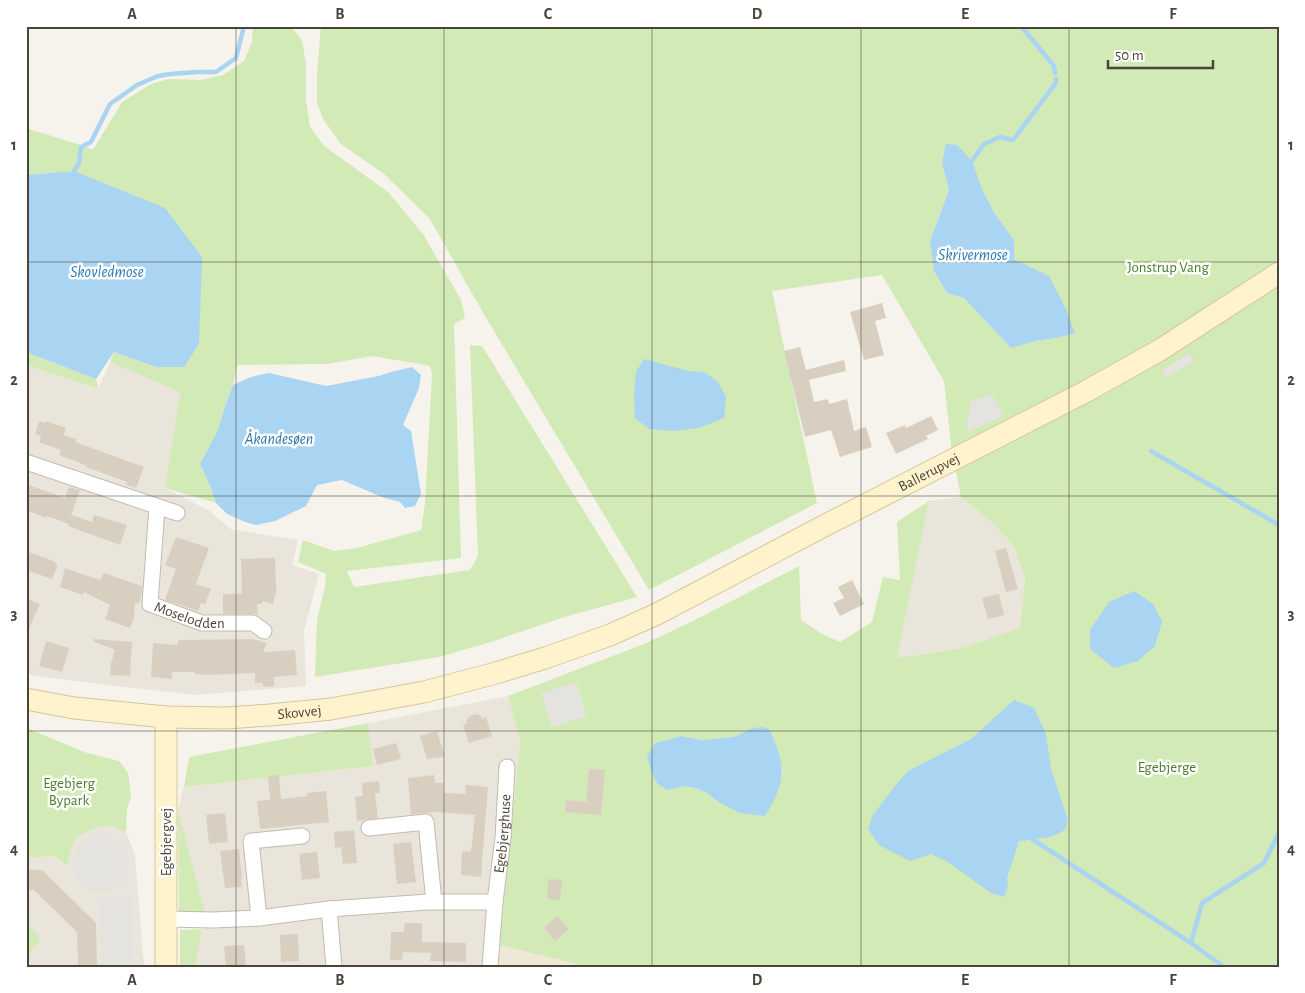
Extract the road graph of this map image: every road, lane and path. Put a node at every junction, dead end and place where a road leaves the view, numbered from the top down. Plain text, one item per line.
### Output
1 (1279, 273) edge
2 (26, 462) edge
3 (157, 507) junction
4 (177, 513) dead end
5 (264, 631) dead end
6 (568, 650) joint
7 (26, 699) edge
8 (166, 717) junction
9 (508, 767) dead end
10 (370, 828) dead end
11 (302, 836) dead end
12 (434, 902) junction
13 (495, 902) junction
14 (329, 909) junction
15 (259, 918) junction
16 (166, 919) junction
17 (166, 967) edge
18 (334, 967) edge
19 (490, 967) edge

1 - 6 street, Ballerupvej
2 - 3 street
3 - 4 street
3 - 5 street, Moselodden
6 - 8 street, Skovvej
7 - 8 street, Skovvej
8 - 16 street, Egebjergvej
9 - 13 street, Egebjerghuse
10 - 12 street
11 - 15 street
12 - 13 street
12 - 14 street
13 - 19 street, Egebjerghuse
14 - 15 street
14 - 18 street
15 - 16 street
16 - 17 street, Egebjergvej

